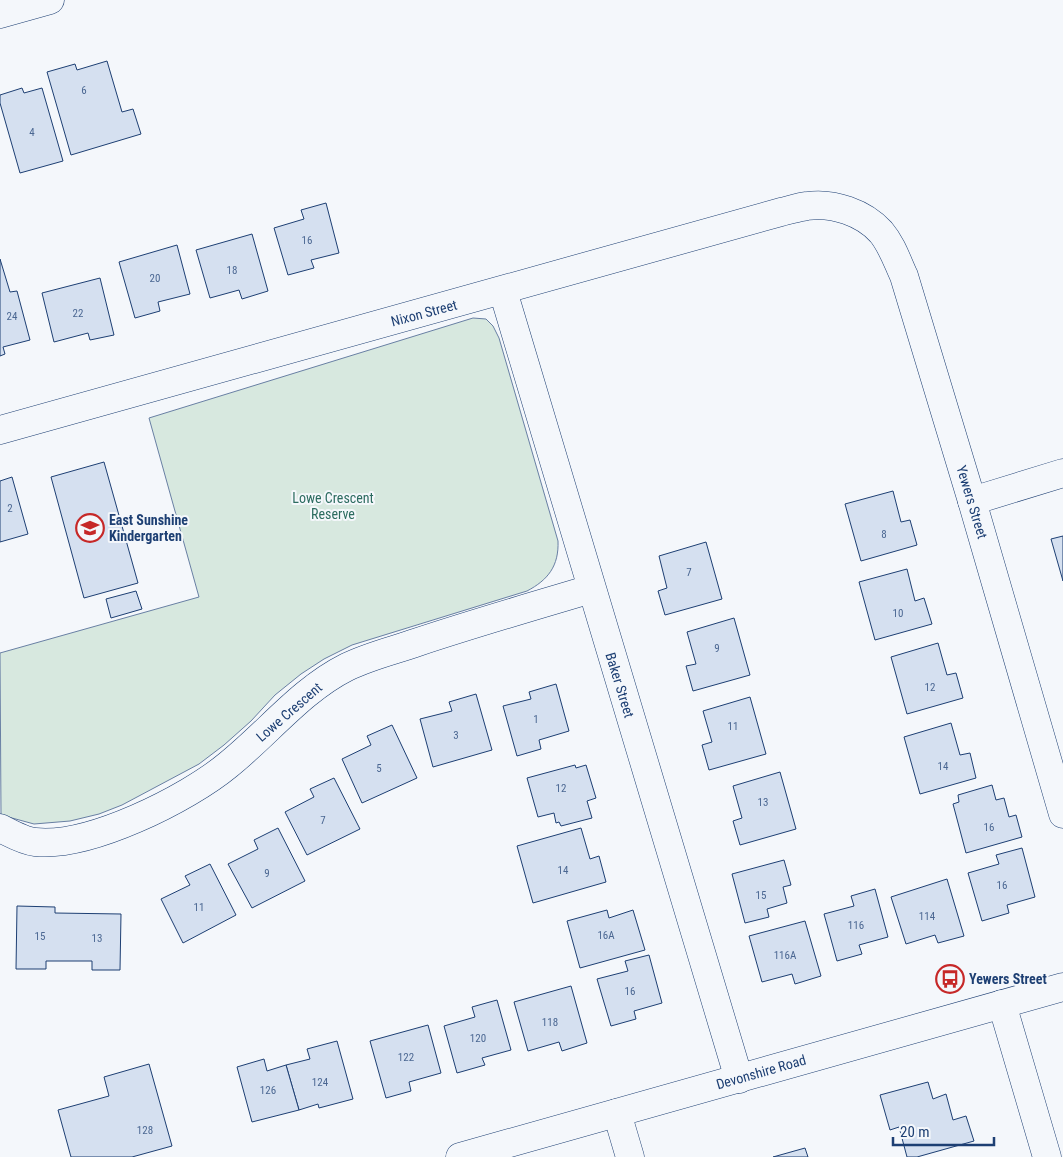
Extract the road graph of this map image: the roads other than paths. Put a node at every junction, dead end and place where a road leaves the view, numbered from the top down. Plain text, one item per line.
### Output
1 (50, 0) edge
2 (0, 14) edge
3 (848, 210) joint
4 (503, 291) junction
5 (0, 430) edge
6 (1063, 473) edge
7 (972, 501) junction
8 (591, 589) junction
9 (1063, 814) edge
10 (0, 828) edge
11 (1063, 987) edge
12 (1002, 1004) junction
13 (739, 1079) junction
14 (617, 1113) junction
15 (460, 1157) edge
16 (630, 1157) edge
17 (1047, 1157) edge

1 - 2 street
3 - 4 street, Nixon Street
3 - 7 street, Yewers Street
4 - 5 street, Nixon Street
4 - 8 street, Baker Street
6 - 7 street
7 - 9 street, Yewers Street
8 - 10 street, Lowe Crescent
8 - 13 street, Baker Street
11 - 12 street, Devonshire Road
12 - 13 street, Devonshire Road
12 - 17 street
13 - 14 street, Devonshire Road
14 - 15 street, Devonshire Road
14 - 16 street

